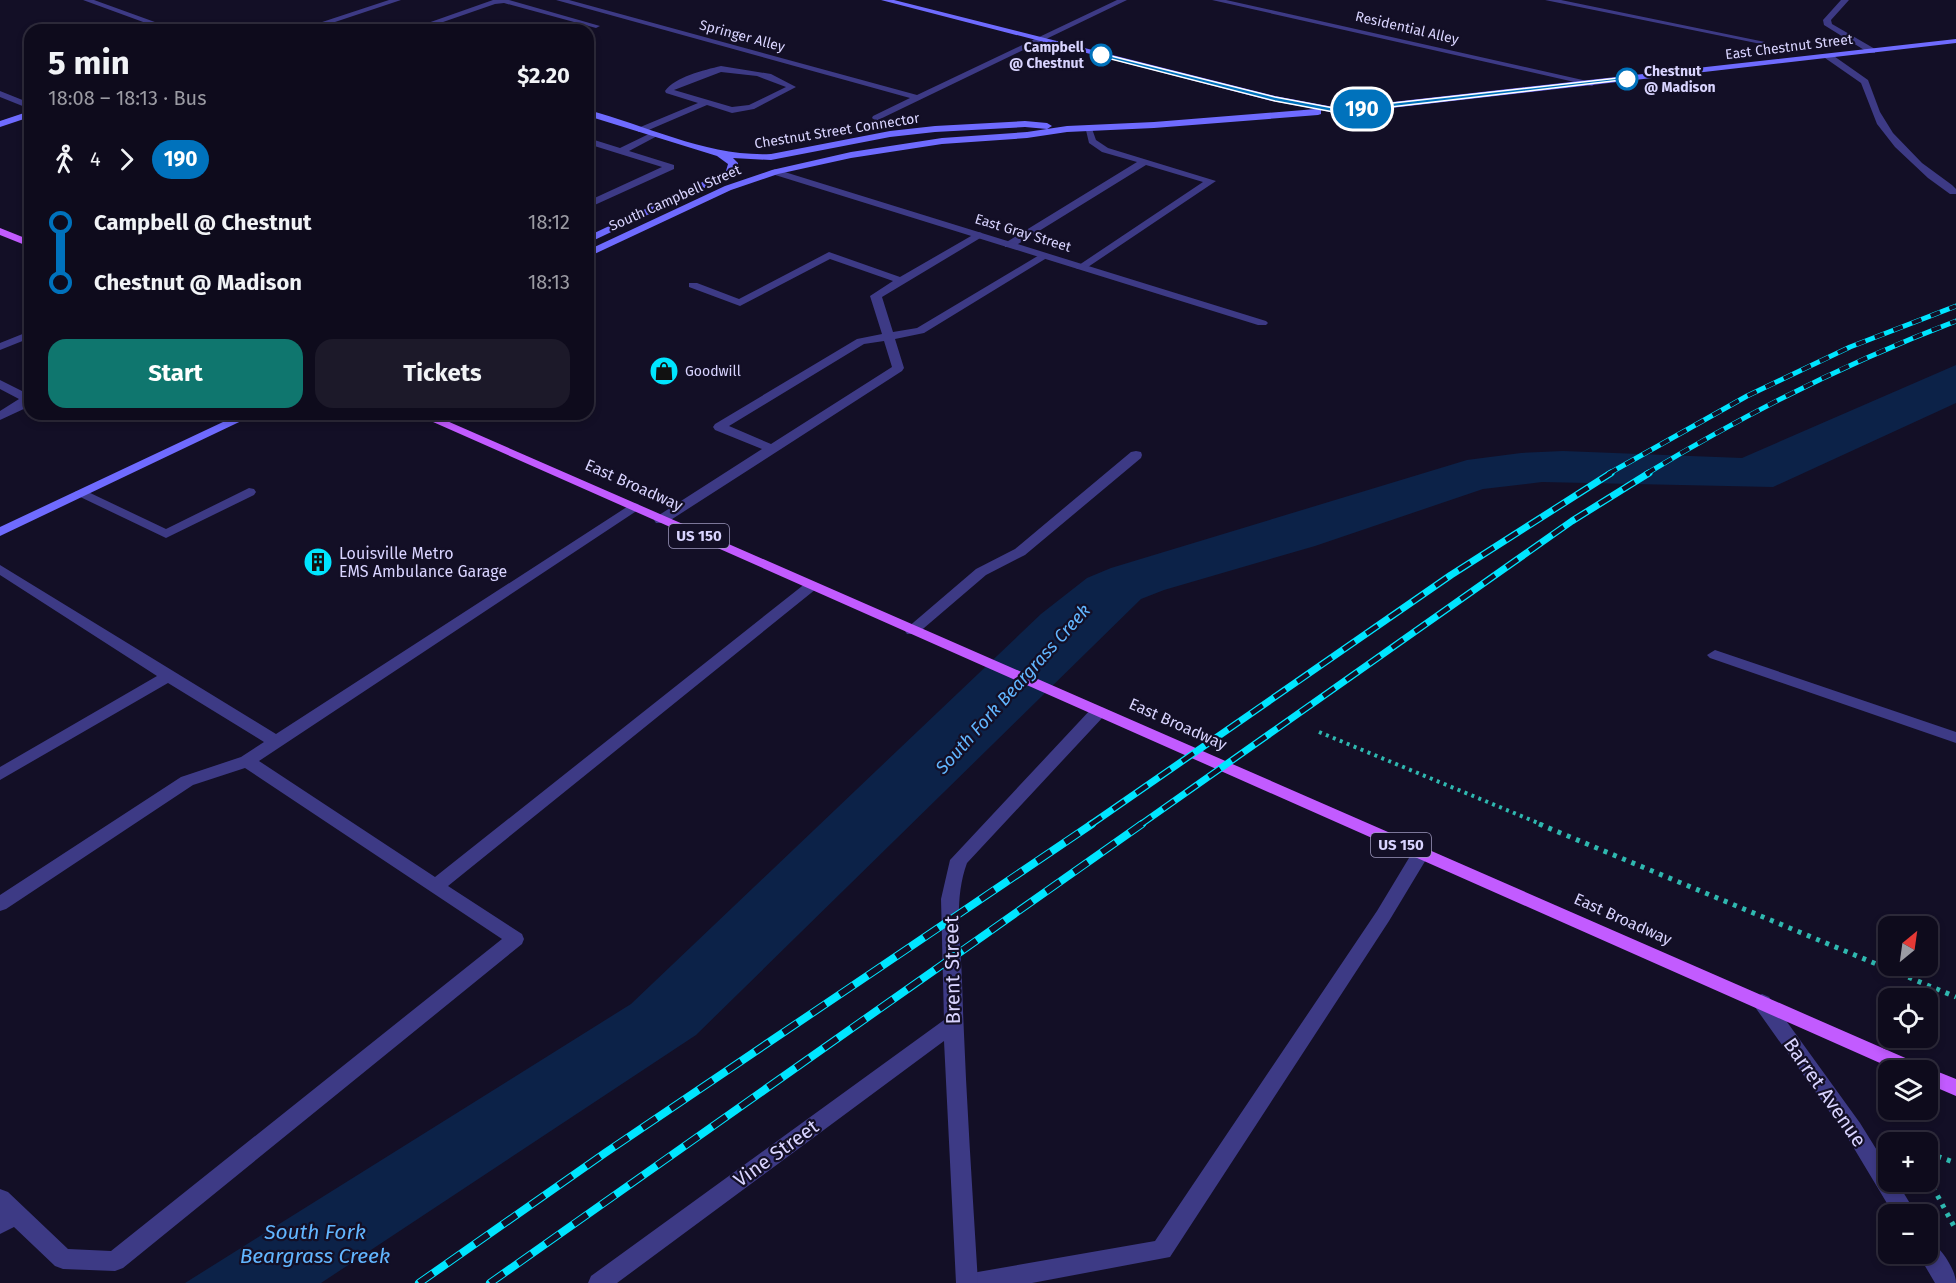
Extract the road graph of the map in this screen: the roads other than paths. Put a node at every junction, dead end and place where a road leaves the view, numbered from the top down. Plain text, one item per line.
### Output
1 (87, 0) edge
2 (397, 0) edge
3 (560, 0) edge
4 (885, 0) edge
5 (1124, 0) edge
6 (1216, 0) edge
7 (1549, 0) edge
8 (1845, 0) edge
9 (156, 24) edge
10 (321, 24) edge
11 (430, 24) edge
12 (589, 24) edge
13 (1040, 39) junction
14 (1956, 41) edge
15 (1761, 42) dead end
16 (1872, 51) junction
17 (1828, 56) junction
18 (1592, 83) junction
19 (0, 94) edge
20 (918, 98) junction
21 (705, 103) junction
22 (24, 104) edge
23 (1339, 111) junction
24 (594, 115) edge
25 (24, 116) edge
26 (876, 118) dead end
27 (0, 124) edge
28 (1088, 128) junction
29 (1067, 129) junction
30 (641, 130) junction
31 (656, 134) junction
32 (594, 143) edge
33 (620, 152) junction
34 (720, 154) junction
35 (1144, 162) junction
36 (775, 172) junction
37 (1953, 192) dead end
38 (594, 202) edge
39 (0, 231) edge
40 (978, 235) junction
41 (594, 237) edge
42 (24, 241) edge
43 (1009, 244) junction
44 (594, 251) edge
45 (1046, 256) junction
46 (1081, 267) junction
47 (903, 280) junction
48 (693, 285) dead end
49 (1262, 323) dead end
50 (890, 336) junction
51 (24, 337) edge
52 (0, 347) edge
53 (0, 384) edge
54 (24, 390) edge
55 (17, 393) junction
56 (24, 397) edge
57 (24, 404) edge
58 (0, 416) edge
59 (237, 420) edge
60 (435, 420) edge
61 (772, 449) junction
62 (1136, 454) dead end
63 (249, 492) dead end
64 (81, 494) junction
65 (633, 507) junction
66 (661, 519) junction
67 (0, 532) edge
68 (0, 569) edge
69 (811, 586) junction
70 (912, 630) junction
71 (1715, 655) dead end
72 (168, 676) junction
73 (1098, 711) junction
74 (1956, 738) edge
75 (276, 742) junction
76 (247, 762) junction
77 (0, 774) edge
78 (1421, 853) junction
79 (437, 885) junction
80 (0, 904) edge
81 (1762, 1002) junction
82 (953, 1024) junction
83 (1893, 1060) edge
84 (1938, 1080) edge
85 (1956, 1088) edge
86 (0, 1199) edge
87 (1899, 1204) edge
88 (8, 1219) edge
89 (1936, 1264) edge
90 (599, 1283) edge
91 (967, 1283) edge
92 (972, 1283) edge
93 (1947, 1283) edge

1 - 9 street
2 - 10 street
3 - 20 street, Springer Alley
4 - 13 main road, East Chestnut Street
5 - 13 street
6 - 18 street, Residential Alley
7 - 15 street
8 - 16 street
11 - 12 street
13 - 20 street
13 - 23 main road, East Chestnut Street
14 - 16 main road, East Chestnut Street
16 - 17 main road, East Chestnut Street
17 - 18 main road, East Chestnut Street
17 - 37 street
18 - 23 main road, East Chestnut Street
19 - 22 street
20 - 26 street
21 - 21 street
21 - 30 street
23 - 28 main road, Chestnut Street Connector
24 - 30 main road
25 - 27 main road
28 - 29 main road, Chestnut Street Connector
28 - 35 street
29 - 34 main road, Chestnut Street Connector
29 - 36 main road, Chestnut Street Connector
30 - 31 main road
31 - 33 street
31 - 34 main road
32 - 33 street
33 - 38 street
34 - 41 main road, South Campbell Street
35 - 43 street
35 - 46 street
36 - 40 street, East Gray Street
36 - 44 main road, South Campbell Street
39 - 42 main road
40 - 43 street, East Gray Street
40 - 47 street
43 - 45 street, East Gray Street
45 - 46 street, East Gray Street
45 - 50 street
46 - 49 street, East Gray Street
47 - 48 street
47 - 50 street
50 - 61 street
50 - 61 street
51 - 52 street
53 - 55 street
54 - 55 street
55 - 56 street
57 - 58 street
59 - 64 main road
60 - 65 main road, East Broadway / US 150
61 - 66 street
62 - 70 street
63 - 64 street
64 - 67 main road
65 - 66 main road, East Broadway / US 150
65 - 75 street
66 - 69 main road, East Broadway / US 150
68 - 72 street
69 - 70 main road, East Broadway / US 150
69 - 79 street
70 - 73 main road, East Broadway / US 150
71 - 74 street
72 - 75 street
72 - 77 street
73 - 78 main road, East Broadway / US 150
73 - 82 street, Brent Street
75 - 76 street
76 - 79 street
76 - 80 street
78 - 81 main road, East Broadway / US 150
78 - 92 street
79 - 88 street
81 - 83 main road, East Broadway / US 150
81 - 87 street, Barret Avenue
82 - 90 street, Vine Street
82 - 91 street, Brent Street
84 - 85 main road
86 - 88 street
89 - 93 street

